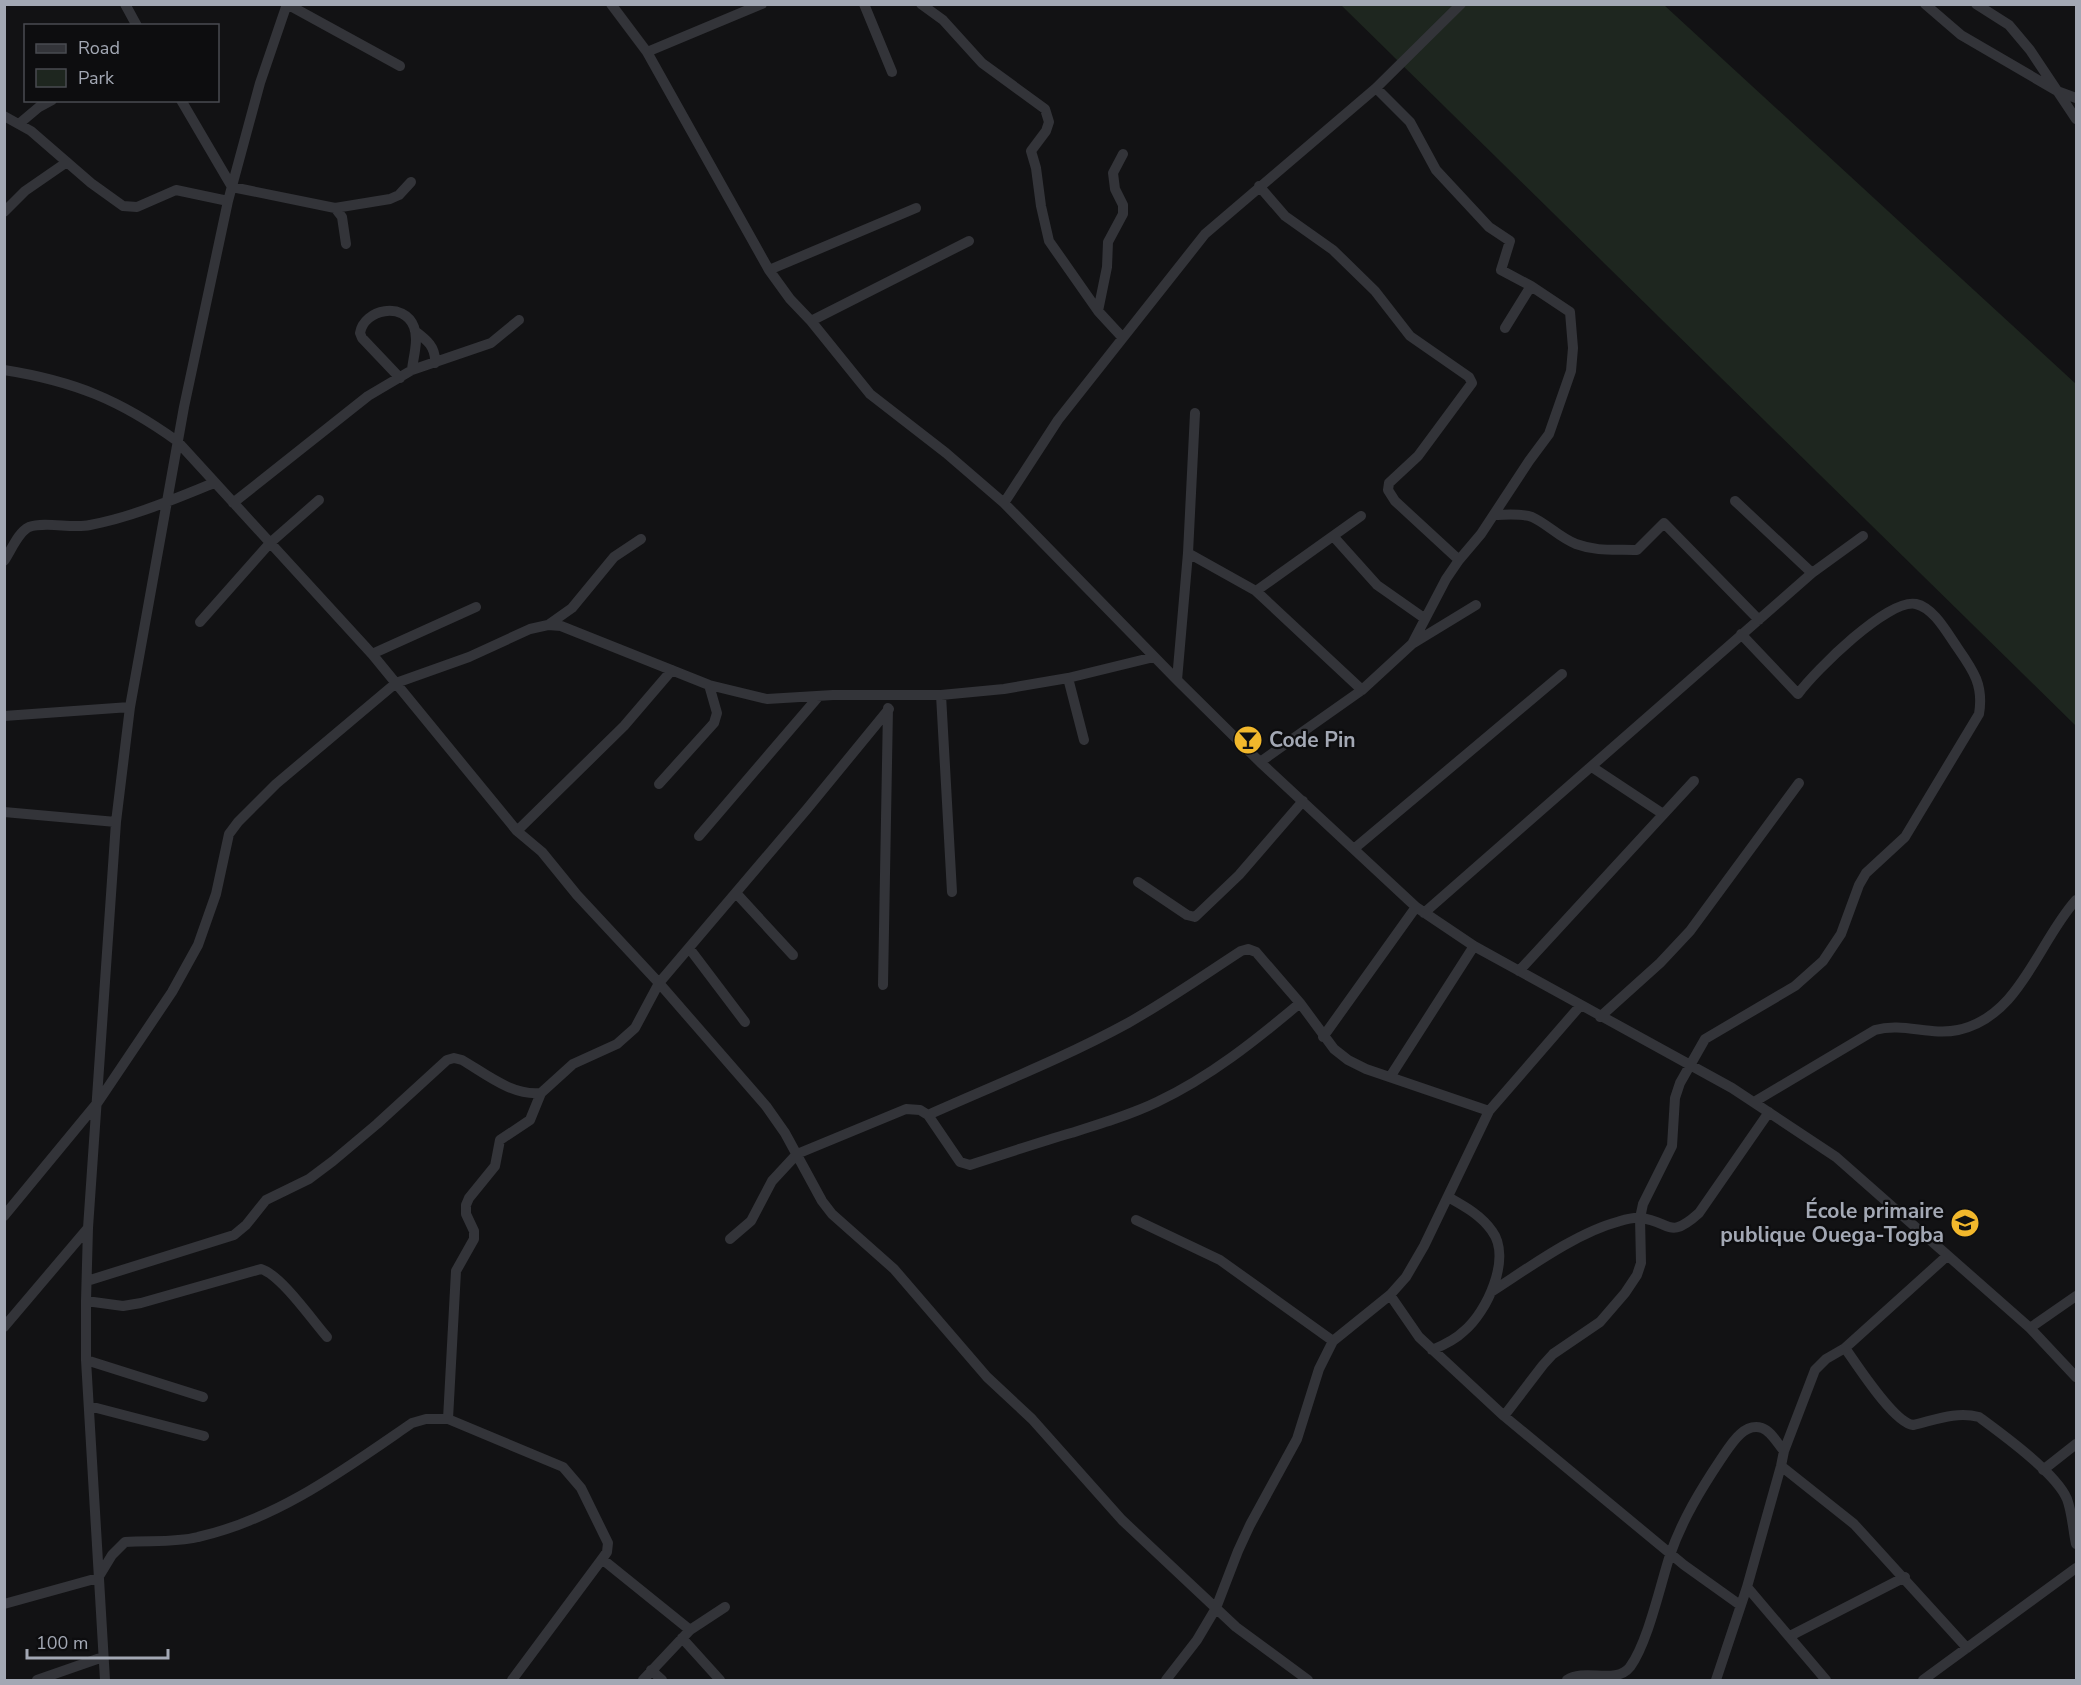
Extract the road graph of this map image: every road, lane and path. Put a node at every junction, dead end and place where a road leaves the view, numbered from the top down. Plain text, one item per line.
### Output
1 (125, 4) edge
2 (287, 4) edge
3 (611, 4) edge
4 (762, 4) edge
5 (864, 4) edge
6 (921, 4) edge
7 (1461, 4) edge
8 (1925, 4) edge
9 (1976, 4) edge
10 (136, 24) edge
11 (646, 52) junction
12 (400, 66) dead end
13 (892, 72) dead end
14 (1376, 88) junction
15 (2057, 91) junction
16 (2076, 98) edge
17 (48, 102) edge
18 (182, 102) edge
19 (4, 116) edge
20 (2076, 119) edge
21 (20, 123) junction
22 (1123, 154) dead end
23 (67, 162) junction
24 (411, 182) dead end
25 (1259, 186) junction
26 (232, 187) junction
27 (228, 201) junction
28 (335, 208) junction
29 (916, 208) dead end
30 (4, 212) edge
31 (969, 241) dead end
32 (346, 244) dead end
33 (770, 270) junction
34 (1531, 286) junction
35 (1098, 311) junction
36 (519, 320) dead end
37 (811, 321) junction
38 (1505, 328) dead end
39 (415, 331) junction
40 (1122, 338) junction
41 (435, 363) junction
42 (4, 370) edge
43 (412, 370) junction
44 (400, 378) junction
45 (1195, 414) dead end
46 (177, 441) junction
47 (214, 483) junction
48 (318, 500) dead end
49 (1735, 501) dead end
50 (167, 502) junction
51 (233, 503) junction
52 (1004, 503) junction
53 (1494, 515) junction
54 (1361, 516) dead end
55 (1333, 536) junction
56 (1863, 536) dead end
57 (641, 539) dead end
58 (270, 543) junction
59 (1188, 553) junction
60 (1459, 560) junction
61 (4, 561) edge
62 (1812, 573) junction
63 (1256, 591) junction
64 (1476, 605) dead end
65 (476, 607) dead end
66 (1424, 618) junction
67 (1759, 620) junction
68 (200, 622) dead end
69 (548, 625) junction
70 (1741, 634) junction
71 (1412, 644) junction
72 (372, 654) junction
73 (1154, 657) junction
74 (672, 670) junction
75 (1562, 674) dead end
76 (1068, 678) junction
77 (1177, 680) junction
78 (396, 683) junction
79 (709, 686) junction
80 (1362, 690) junction
81 (941, 695) junction
82 (819, 696) junction
83 (887, 696) junction
84 (130, 707) junction
85 (889, 709) junction
86 (4, 717) edge
87 (1084, 740) dead end
88 (1260, 762) junction
89 (1592, 767) junction
90 (1694, 781) dead end
91 (1799, 783) dead end
92 (659, 784) dead end
93 (1303, 801) junction
94 (4, 812) edge
95 (1663, 814) junction
96 (116, 822) junction
97 (517, 831) junction
98 (699, 836) dead end
99 (1354, 848) junction
100 (1138, 882) dead end
101 (952, 892) dead end
102 (736, 893) junction
103 (2076, 900) edge
104 (1420, 910) junction
105 (1474, 946) junction
106 (689, 948) junction
107 (793, 955) dead end
108 (1520, 971) junction
109 (659, 983) junction
110 (883, 985) dead end
111 (1300, 1003) junction
112 (1580, 1006) junction
113 (1600, 1017) junction
114 (745, 1022) dead end
115 (1323, 1037) junction
116 (1690, 1066) junction
117 (1390, 1077) junction
118 (541, 1093) junction
119 (98, 1102) junction
120 (1754, 1102) junction
121 (1489, 1111) junction
122 (1769, 1112) junction
123 (928, 1115) junction
124 (797, 1154) junction
125 (1448, 1197) junction
126 (4, 1216) edge
127 (1640, 1218) junction
128 (1136, 1220) dead end
129 (88, 1228) junction
130 (730, 1239) dead end
131 (1947, 1256) junction
132 (87, 1281) junction
133 (1491, 1292) junction
134 (1390, 1295) junction
135 (2076, 1296) edge
136 (86, 1301) junction
137 (4, 1327) edge
138 (2030, 1328) junction
139 (327, 1337) dead end
140 (1333, 1341) junction
141 (1845, 1348) junction
142 (1432, 1350) junction
143 (86, 1360) junction
144 (2076, 1377) edge
145 (202, 1397) dead end
146 (89, 1406) junction
147 (1504, 1416) junction
148 (448, 1419) junction
149 (204, 1436) dead end
150 (2076, 1444) edge
151 (1784, 1451) junction
152 (1781, 1466) junction
153 (2043, 1470) junction
154 (2072, 1498) edge
155 (2076, 1544) edge
156 (1670, 1554) junction
157 (602, 1559) junction
158 (2076, 1568) edge
159 (1905, 1577) junction
160 (98, 1578) junction
161 (1747, 1587) junction
162 (4, 1604) edge
163 (1740, 1605) junction
164 (725, 1607) dead end
165 (1216, 1608) junction
166 (686, 1634) junction
167 (1790, 1636) junction
168 (1967, 1648) junction
169 (104, 1657) junction
170 (651, 1670) junction
171 (36, 1680) edge
172 (105, 1680) edge
173 (512, 1680) edge
174 (643, 1680) edge
175 (662, 1680) edge
176 (720, 1680) edge
177 (1166, 1680) edge
178 (1308, 1680) edge
179 (1567, 1680) edge
180 (1716, 1680) edge
181 (1826, 1680) edge
182 (1923, 1680) edge

1 - 10 street
2 - 12 street
2 - 26 street
3 - 11 street
4 - 11 street
5 - 13 street
6 - 35 street
7 - 14 street
8 - 15 street
9 - 15 street
11 - 33 street
14 - 25 street
14 - 34 street
15 - 16 street
15 - 20 street
17 - 21 street
18 - 26 street
19 - 21 street
21 - 23 street
22 - 35 street
23 - 27 street
23 - 30 street
24 - 28 street
25 - 40 street
25 - 60 street
26 - 27 street
26 - 28 street
27 - 46 street
28 - 32 street
29 - 33 street
31 - 37 street
33 - 37 street
34 - 38 street
34 - 53 street
35 - 40 street
36 - 41 street
37 - 52 street
39 - 41 street
39 - 43 street
39 - 44 street
40 - 52 street
41 - 43 street
42 - 46 street
43 - 44 street
44 - 51 street
45 - 59 street
46 - 47 street
46 - 50 street
47 - 50 street
47 - 51 street
48 - 58 street
49 - 62 street
50 - 61 street
50 - 84 street
51 - 58 street
52 - 73 street
53 - 60 street
53 - 67 street
54 - 55 street
55 - 63 street
55 - 66 street
56 - 62 street
57 - 69 street
58 - 68 street
58 - 72 street
59 - 63 street
59 - 77 street
60 - 66 street
62 - 67 street
63 - 80 street
64 - 71 street
65 - 72 street
66 - 71 street
67 - 70 street
69 - 74 street
69 - 78 street
70 - 89 street
70 - 116 street
71 - 80 street
72 - 78 street
73 - 76 street
73 - 77 street
74 - 79 street
74 - 97 street
75 - 99 street
76 - 81 street
76 - 87 street
77 - 88 street
78 - 97 street
78 - 119 street
79 - 82 street
79 - 92 street
80 - 88 street
81 - 83 street
81 - 101 street
82 - 83 street
82 - 98 street
83 - 85 street
84 - 86 street
84 - 96 street
85 - 102 street
85 - 110 street
88 - 93 street
89 - 95 street
89 - 104 street
90 - 95 street
91 - 113 street
93 - 99 street
93 - 100 street
94 - 96 street
95 - 108 street
96 - 119 street
97 - 109 street
99 - 104 street
102 - 106 street
102 - 107 street
103 - 120 street
104 - 105 street
104 - 115 street
105 - 108 street
105 - 117 street
106 - 109 street
106 - 114 street
108 - 112 street
109 - 118 street
109 - 124 street
111 - 115 street
111 - 123 street
111 - 123 street
112 - 113 street
112 - 121 street
113 - 116 street
115 - 117 street
116 - 120 street
116 - 127 street
117 - 121 street
118 - 132 street
118 - 148 street
119 - 126 street
119 - 129 street
120 - 122 street
121 - 125 street
122 - 127 street
122 - 131 street
123 - 124 street
124 - 130 street
124 - 165 street
125 - 133 street
125 - 134 street
127 - 133 street
127 - 147 street
128 - 140 street
129 - 132 street
129 - 137 street
131 - 138 street
131 - 141 street
132 - 136 street
133 - 142 street
134 - 140 street
134 - 142 street
135 - 138 street
136 - 139 street
136 - 143 street
138 - 144 street
140 - 165 street
141 - 151 street
141 - 153 street
142 - 147 street
143 - 145 street
143 - 146 street
146 - 149 street
146 - 160 street
147 - 156 street
148 - 157 street
148 - 160 street
150 - 153 street
151 - 152 street
151 - 156 street
152 - 159 street
152 - 161 street
153 - 154 street
154 - 155 street
156 - 163 street
156 - 179 street
157 - 166 street
157 - 173 street
158 - 168 street
159 - 167 street
159 - 168 street
160 - 162 street
160 - 169 street
161 - 163 street
161 - 167 street
163 - 180 street
164 - 166 street
165 - 177 street
165 - 178 street
166 - 170 street
166 - 176 street
167 - 181 street
168 - 182 street
169 - 171 street
169 - 172 street
170 - 174 street
170 - 175 street

